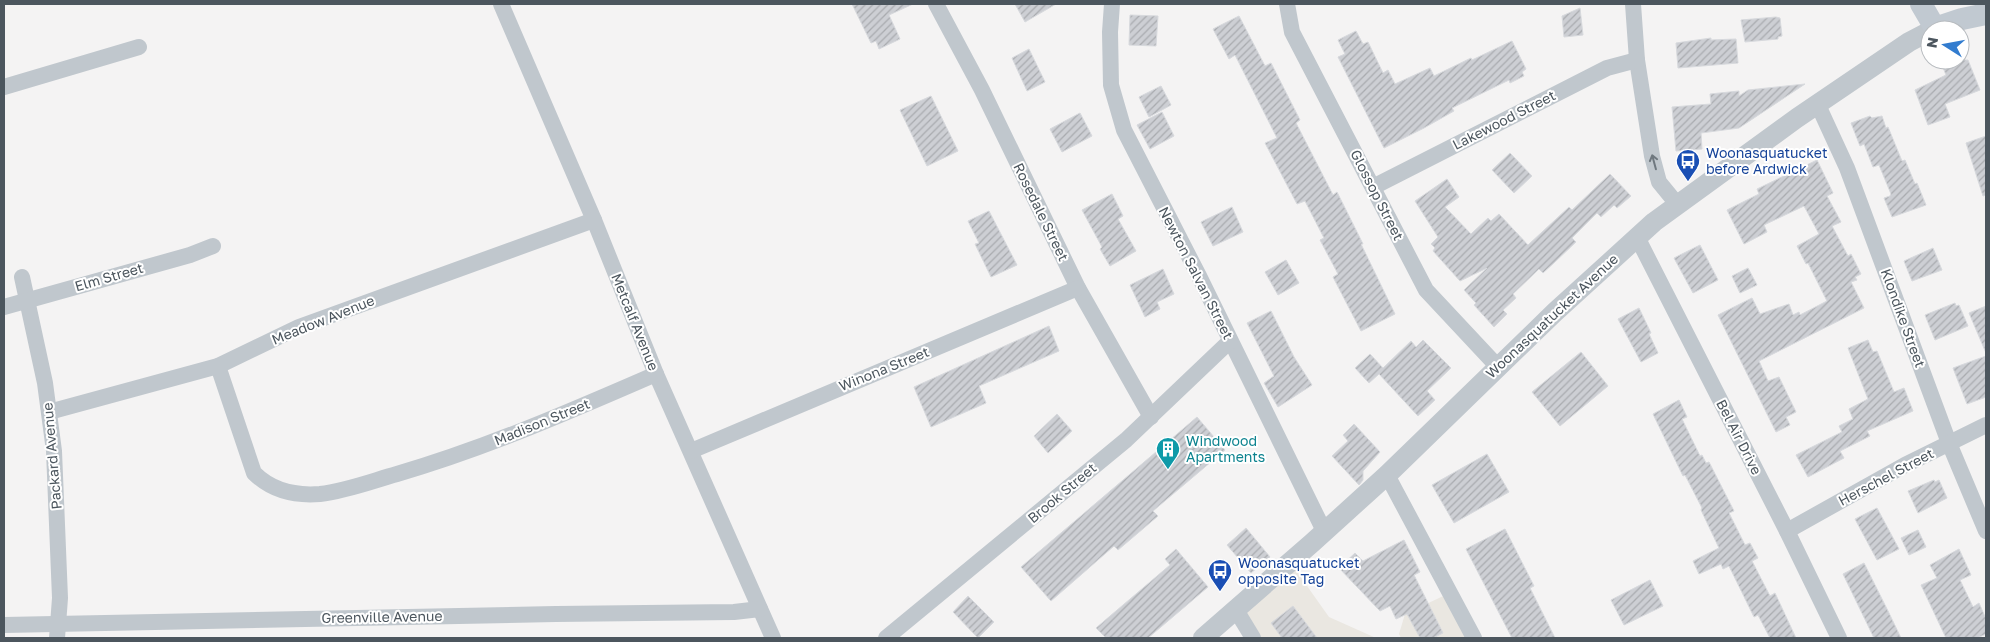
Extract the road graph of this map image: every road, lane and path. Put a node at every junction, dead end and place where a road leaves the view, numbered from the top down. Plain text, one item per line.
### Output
1 (501, 4) edge
2 (936, 4) edge
3 (1112, 4) edge
4 (1287, 4) edge
5 (1633, 4) edge
6 (1920, 4) edge
7 (1986, 14) edge
8 (1927, 20) edge
9 (1959, 20) edge
10 (1920, 36) edge
11 (139, 47) dead end
12 (1637, 60) junction
13 (4, 87) edge
14 (1818, 105) junction
15 (1372, 187) junction
16 (1677, 204) junction
17 (594, 220) junction
18 (1637, 237) junction
19 (213, 246) dead end
20 (22, 277) dead end
21 (1078, 288) junction
22 (27, 301) junction
23 (4, 307) edge
24 (1230, 341) junction
25 (218, 366) junction
26 (1498, 366) junction
27 (656, 374) junction
28 (50, 412) junction
29 (1150, 417) junction
30 (1986, 425) edge
31 (1949, 443) junction
32 (691, 451) junction
33 (1386, 475) junction
34 (1324, 531) junction
35 (1787, 531) junction
36 (1986, 531) edge
37 (760, 609) junction
38 (1236, 610) junction
39 (4, 625) edge
40 (58, 631) edge
41 (773, 638) edge
42 (886, 638) edge
43 (1203, 638) edge
44 (1253, 638) edge
45 (1474, 638) edge
46 (1839, 638) edge

1 - 17 street, Metcalf Avenue
2 - 21 street, Rosedale Street
3 - 24 street, Newton Salvan Street
4 - 15 street, Glossop Street
5 - 12 street
6 - 8 main road
7 - 9 main road, Woonasquatucket Avenue
10 - 14 street, Woonasquatucket Avenue
11 - 13 street
12 - 15 street, Lakewood Street
16 -> 12 street
14 - 16 street, Woonasquatucket Avenue
14 - 31 street, Klondike Street
15 - 26 street, Glossop Street
16 - 18 street, Woonasquatucket Avenue
17 - 25 street, Meadow Avenue
17 - 27 street, Metcalf Avenue
18 - 26 street, Woonasquatucket Avenue
18 - 35 street, Bel Air Drive
19 - 22 street, Elm Street
20 - 22 street, Packard Avenue
21 - 29 street, Rosedale Street
21 - 32 street, Winona Street
22 - 23 street, Elm Street
22 - 28 street, Packard Avenue
24 - 29 street, Brook Street
24 - 34 street, Newton Salvan Street
25 - 27 street, Madison Street
25 - 28 street, Meadow Avenue
26 - 33 street, Woonasquatucket Avenue
27 - 32 street, Metcalf Avenue
28 - 40 street, Packard Avenue
29 - 42 street, Brook Street
30 - 31 street, Herschel Street
31 - 35 street, Herschel Street
31 - 36 street, Klondike Street
32 - 37 street, Metcalf Avenue
33 - 34 street, Woonasquatucket Avenue
33 - 45 street
34 - 38 street, Woonasquatucket Avenue
35 - 46 street, Bel Air Drive
37 - 40 street, Greenville Avenue
37 - 41 street, Metcalf Avenue
38 - 43 street, Woonasquatucket Avenue
38 - 44 street
39 - 40 street, Greenville Avenue

